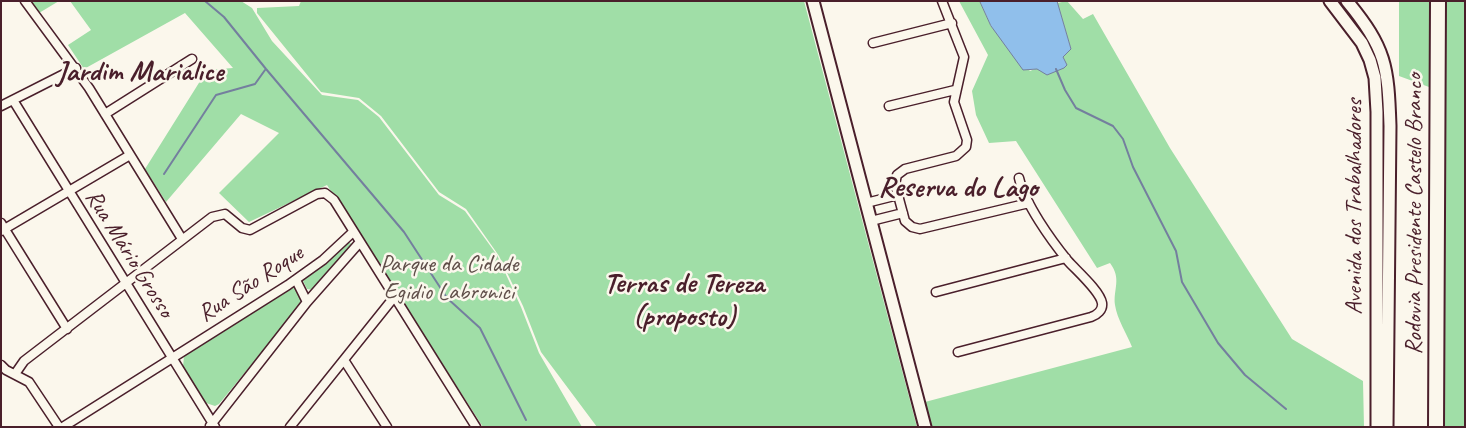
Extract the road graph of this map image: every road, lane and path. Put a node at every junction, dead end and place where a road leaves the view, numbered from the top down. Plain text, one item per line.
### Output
1 (25, 1) edge
2 (813, 1) edge
3 (942, 1) edge
4 (1330, 1) edge
5 (1348, 1) edge
6 (1438, 1) edge
7 (952, 23) junction
8 (873, 43) dead end
9 (192, 59) dead end
10 (76, 68) junction
11 (955, 90) junction
12 (12, 100) junction
13 (1, 106) edge
14 (889, 106) dead end
15 (105, 114) junction
16 (130, 155) junction
17 (1019, 178) dead end
18 (68, 191) junction
19 (898, 195) junction
20 (866, 203) junction
21 (1029, 203) junction
22 (903, 213) junction
23 (871, 221) junction
24 (2, 227) edge
25 (354, 232) junction
26 (182, 239) junction
27 (360, 242) junction
28 (1066, 258) junction
29 (296, 280) junction
30 (125, 284) junction
31 (936, 292) dead end
32 (395, 296) junction
33 (307, 302) junction
34 (1383, 302) junction
35 (67, 330) junction
36 (958, 352) dead end
37 (171, 358) junction
38 (344, 360) junction
39 (1, 365) edge
40 (15, 374) junction
41 (298, 423) edge
42 (212, 426) edge
43 (61, 427) edge
44 (290, 427) edge
45 (387, 427) edge
46 (476, 427) edge
47 (925, 427) edge
48 (1377, 427) edge
49 (1387, 427) edge
50 (1436, 427) edge

1 - 10 street
2 - 20 street
3 - 7 street
4 - 34 street, Avenida dos Trabalhadores
5 - 34 street, Avenida dos Trabalhadores
6 - 50 highway, Rodovia Presidente Castelo Branco
7 - 8 street
7 - 11 street
9 - 15 street
10 - 12 street
10 - 15 street
11 - 14 street
11 - 19 street
12 - 13 street
12 - 18 street, Rua Mário Grosso
15 - 16 street
16 - 18 street
16 - 26 street
17 - 21 street
18 - 24 street
18 - 30 street, Rua Mário Grosso
19 - 20 street
19 - 22 street
20 - 23 street
21 - 22 street
21 - 28 street
22 - 23 street
23 - 47 street
24 - 35 street
25 - 26 street
25 - 27 street
25 - 29 street, Rua São Roque
26 - 30 street
27 - 32 street
27 - 33 street
28 - 31 street
28 - 36 street
29 - 33 street
29 - 37 street, Rua São Roque
30 - 35 street
30 - 37 street, Rua Mário Grosso
32 - 38 street
32 - 46 street
33 - 42 street
34 - 48 street, Avenida dos Trabalhadores
34 - 49 street, Avenida dos Trabalhadores
35 - 40 street
37 - 42 street, Rua Mário Grosso
37 - 43 street, Rua São Roque
38 - 41 street
38 - 45 street
39 - 40 street
40 - 43 street
41 - 44 street

